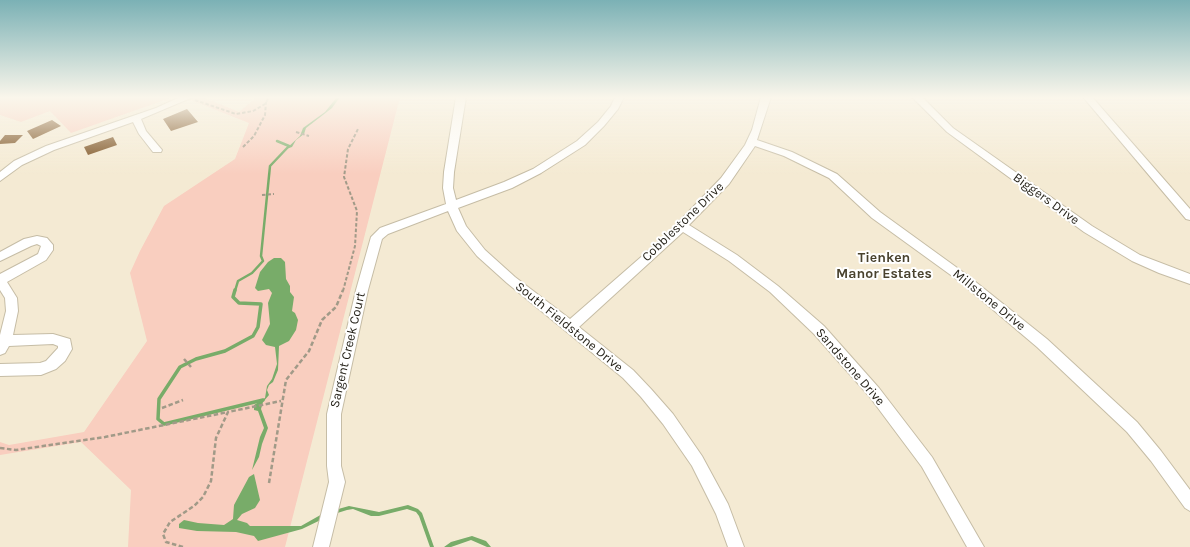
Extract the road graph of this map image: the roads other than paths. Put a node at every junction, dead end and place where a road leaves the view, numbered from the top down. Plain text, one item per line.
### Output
1 (123, 123) edge
2 (138, 123) edge
3 (457, 123) edge
4 (601, 123) edge
5 (758, 123) edge
6 (942, 123) edge
7 (1108, 123) edge
8 (752, 142) junction
9 (157, 150) dead end
10 (0, 176) edge
11 (453, 205) junction
12 (1190, 216) edge
13 (682, 226) junction
14 (0, 257) edge
15 (1190, 279) edge
16 (0, 280) edge
17 (570, 327) junction
18 (3, 345) edge
19 (0, 370) edge
20 (1190, 503) edge
21 (321, 547) edge
22 (736, 547) edge
23 (976, 547) edge

1 - 10 street
2 - 9 street
3 - 11 street, South Fieldstone Drive
4 - 11 street
5 - 8 street, Cobblestone Drive
6 - 15 street, Biggers Drive
7 - 12 street
8 - 13 street, Cobblestone Drive
8 - 20 street, Millstone Drive
11 - 17 street, South Fieldstone Drive
11 - 21 street, Sargent Creek Court
13 - 17 street, Cobblestone Drive
13 - 23 street, Sandstone Drive
14 - 16 street
16 - 18 street
17 - 22 street, South Fieldstone Drive
18 - 19 street

